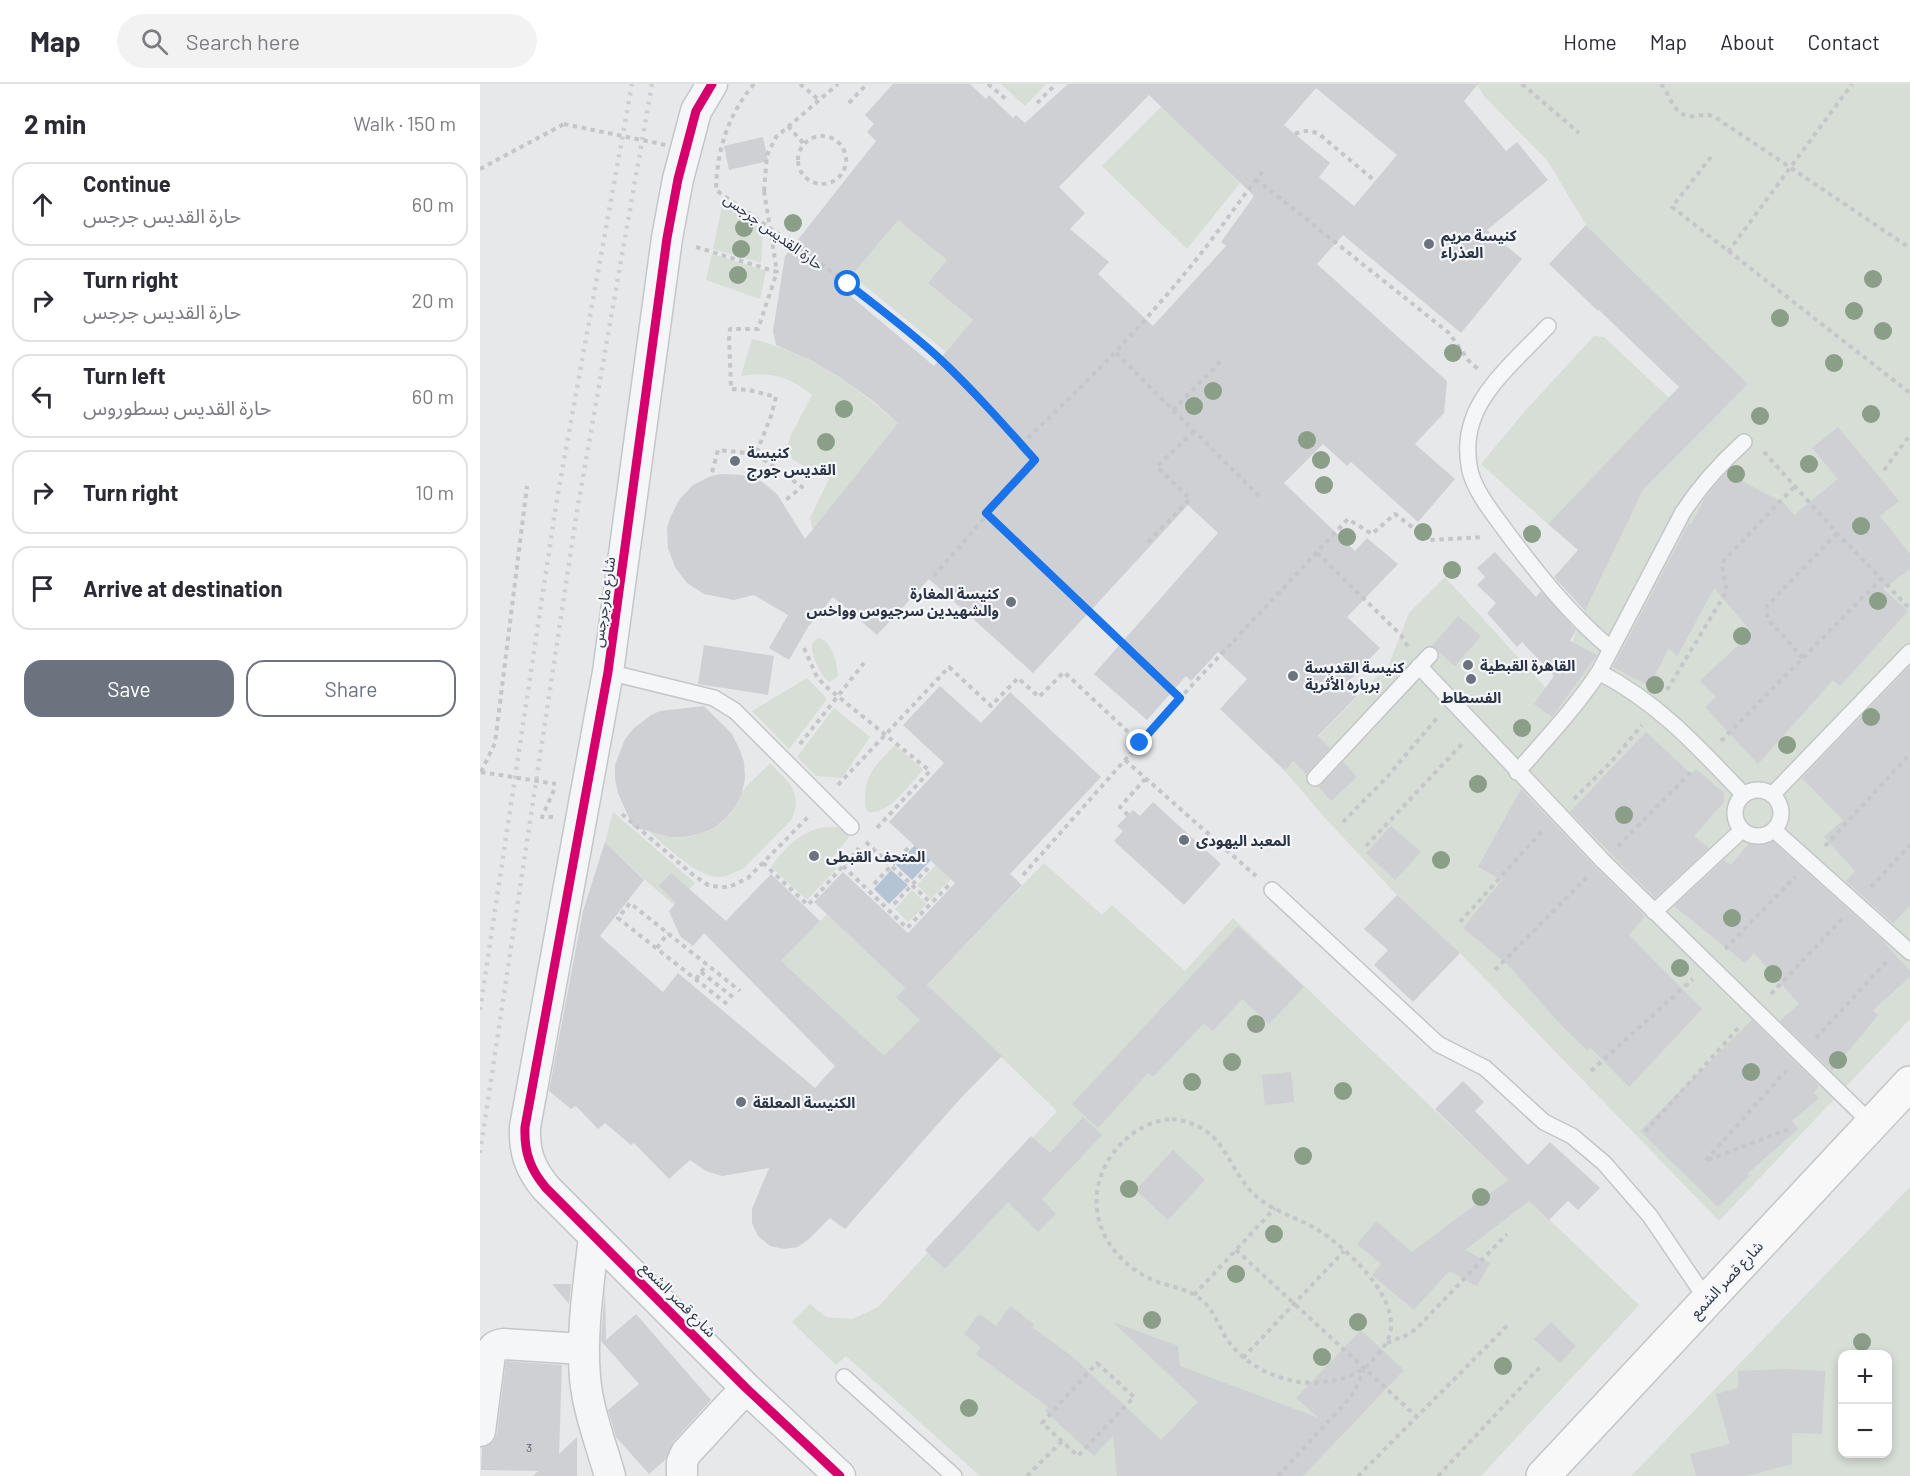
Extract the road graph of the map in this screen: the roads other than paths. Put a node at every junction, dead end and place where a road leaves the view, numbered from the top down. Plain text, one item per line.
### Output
1 (712, 84) edge
2 (1548, 326) dead end
3 (1744, 442) road end
4 (1611, 649) junction
5 (1910, 652) edge
6 (1430, 655) dead end
7 (1419, 666) junction
8 (609, 672) junction
9 (1599, 672) junction
10 (1517, 772) junction
11 (1315, 778) dead end
12 (1744, 795) junction
13 (1772, 795) junction
14 (851, 827) dead end
15 (1742, 830) junction
16 (1774, 830) junction
17 (1268, 887) road end
18 (1654, 912) junction
19 (1910, 952) edge
20 (1910, 1083) edge
21 (1872, 1124) junction
22 (525, 1127) joint
23 (594, 1236) junction
24 (1707, 1300) junction
25 (583, 1349) junction
26 (844, 1377) dead end
27 (746, 1388) junction
28 (480, 1431) edge
29 (824, 1471) edge
30 (610, 1476) edge
31 (682, 1476) edge
32 (954, 1476) edge
33 (1543, 1476) edge

1 - 8 street, شارع مارجرجس
2 - 4 lane
3 - 4 lane
4 - 9 lane
5 - 13 lane
6 - 7 lane
7 - 10 lane
7 - 11 lane
8 - 14 lane
8 - 22 street, شارع مارجرجس
9 - 10 lane
9 - 12 lane
10 - 18 lane
12 - 13 lane
12 - 15 lane
13 - 16 lane
15 - 16 lane
15 - 18 lane
16 - 19 lane
17 - 24 lane
18 - 21 lane
20 - 21 main road, شارع قصر الشمع
21 - 24 main road, شارع قصر الشمع
22 - 23 street, شارع قصر الشمع
23 - 25 street
23 - 27 street, شارع قصر الشمع
24 - 33 main road, شارع قصر الشمع
25 - 28 street
25 - 30 street
26 - 32 lane
27 - 29 street, شارع قصر الشمع
27 - 31 street

